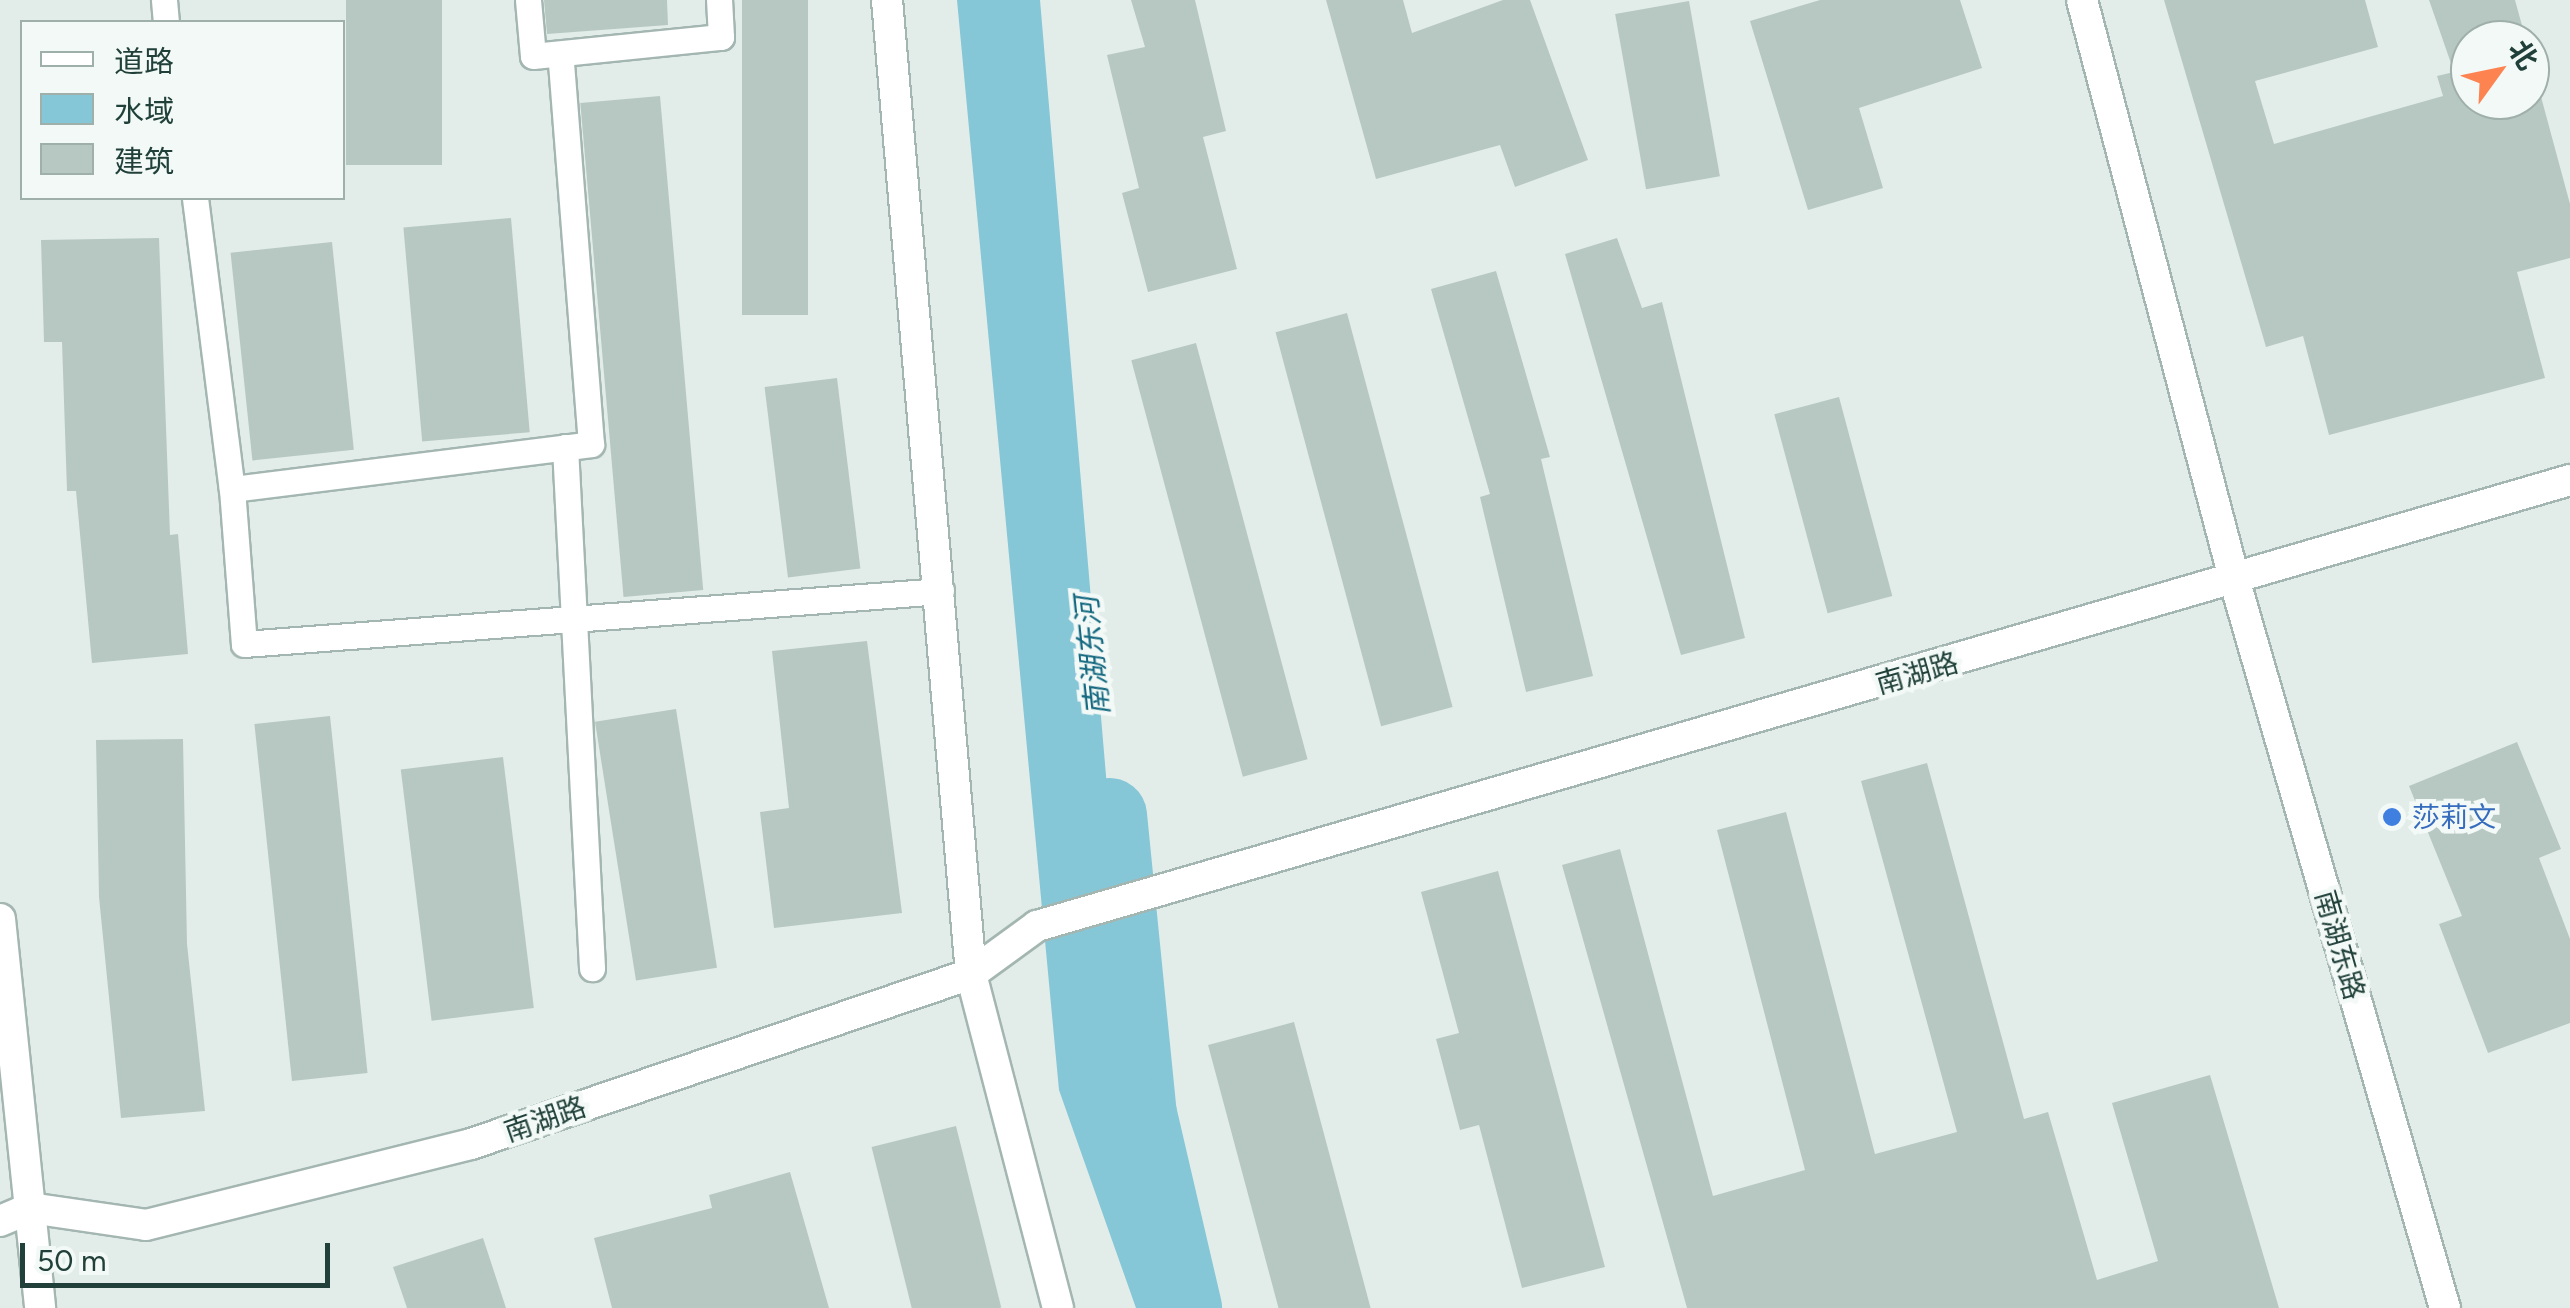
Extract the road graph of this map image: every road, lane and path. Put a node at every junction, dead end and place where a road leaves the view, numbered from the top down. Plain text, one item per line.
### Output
1 (528, 0) edge
2 (718, 0) edge
3 (886, 0) edge
4 (2082, 0) edge
5 (560, 54) junction
6 (195, 200) edge
7 (566, 447) junction
8 (2570, 480) edge
9 (232, 489) junction
10 (2235, 582) junction
11 (940, 591) junction
12 (577, 619) junction
13 (0, 919) edge
14 (592, 968) dead end
15 (971, 974) junction
16 (0, 1193) edge
17 (30, 1208) junction
18 (0, 1221) edge
19 (40, 1308) edge
20 (1058, 1308) edge
21 (2445, 1308) edge

1 - 5 lane
2 - 5 lane
3 - 11 street
4 - 10 street, 南湖东路
5 - 7 lane
6 - 9 lane
7 - 9 lane
7 - 12 lane
8 - 10 street, 南湖路
9 - 12 lane
10 - 15 street, 南湖路
10 - 21 street, 南湖东路
11 - 12 lane
11 - 15 street
12 - 14 lane
13 - 17 street
15 - 17 street, 南湖路
15 - 20 street
16 - 17 street
17 - 18 street
17 - 19 street

